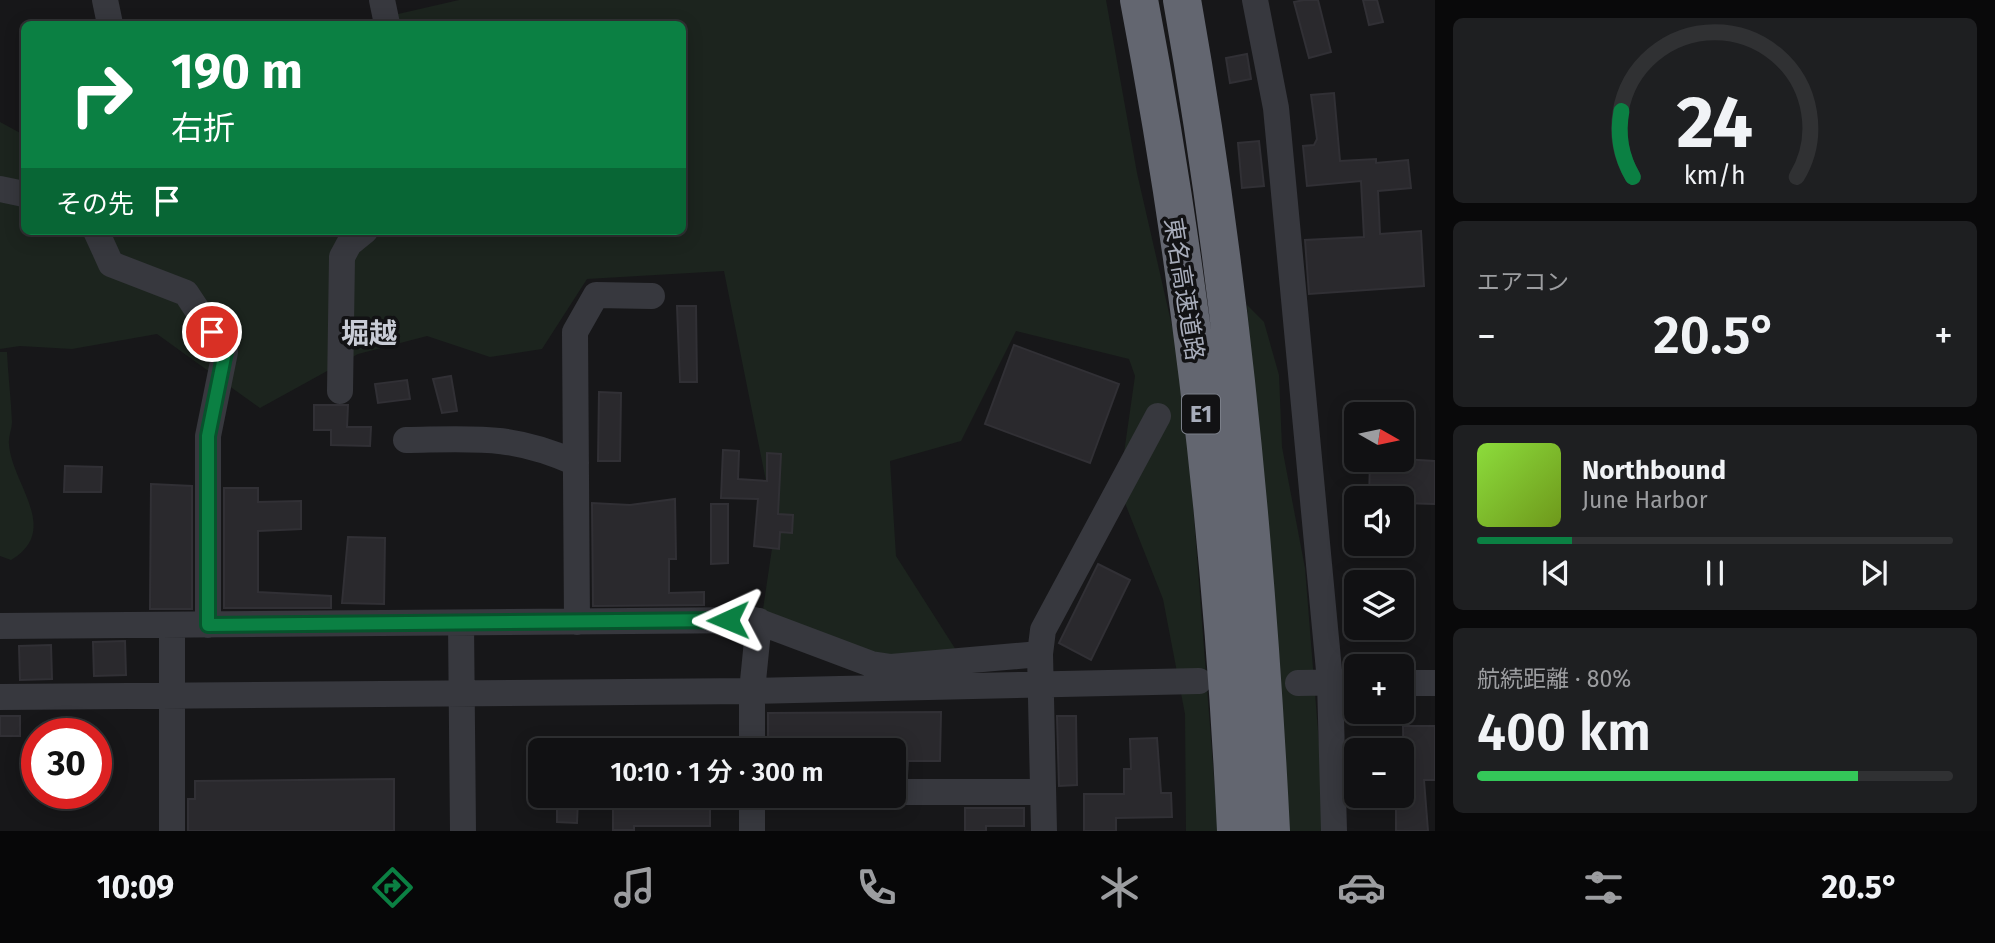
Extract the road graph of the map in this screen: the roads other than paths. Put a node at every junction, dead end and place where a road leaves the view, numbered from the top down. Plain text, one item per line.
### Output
1 (104, 0) edge
2 (382, 0) edge
3 (1139, 0) edge
4 (1182, 0) edge
5 (1255, 0) edge
6 (109, 21) edge
7 (386, 21) edge
8 (0, 189) edge
9 (21, 193) edge
10 (98, 235) edge
11 (360, 235) edge
12 (652, 296) dead end
13 (340, 391) dead end
14 (1158, 416) dead end
15 (406, 440) dead end
16 (576, 463) junction
17 (759, 621) junction
18 (577, 622) junction
19 (461, 623) junction
20 (172, 625) junction
21 (208, 625) junction
22 (0, 626) edge
23 (1040, 654) junction
24 (1199, 681) dead end
25 (1343, 681) edge
26 (1414, 682) edge
27 (1298, 683) dead end
28 (1435, 683) edge
29 (1041, 685) junction
30 (752, 691) junction
31 (461, 694) junction
32 (174, 695) junction
33 (0, 697) edge
34 (752, 738) edge
35 (906, 792) edge
36 (1043, 792) junction
37 (752, 808) edge
38 (172, 831) edge
39 (463, 831) edge
40 (752, 831) edge
41 (1044, 831) edge
42 (1236, 831) edge
43 (1271, 831) edge
44 (1334, 831) edge

1 - 6 street
2 - 7 street
3 - 42 highway, 東名高速道路 / E1
4 - 43 highway, 東名高速道路 / E1
5 - 25 street
8 - 9 street
10 - 21 street
11 - 13 street
12 - 16 street
14 - 23 street
15 - 16 street
16 - 18 street
17 - 18 street
17 - 23 street
17 - 30 street
18 - 19 street
19 - 21 street
19 - 31 street
20 - 21 street
20 - 22 street
20 - 32 street
23 - 29 street
24 - 29 street
25 - 27 street
25 - 44 street
26 - 28 street
29 - 30 street
29 - 36 street
30 - 31 street
30 - 34 street
31 - 32 street
31 - 39 street
32 - 33 street
32 - 38 street
35 - 36 street
36 - 41 street
37 - 40 street

